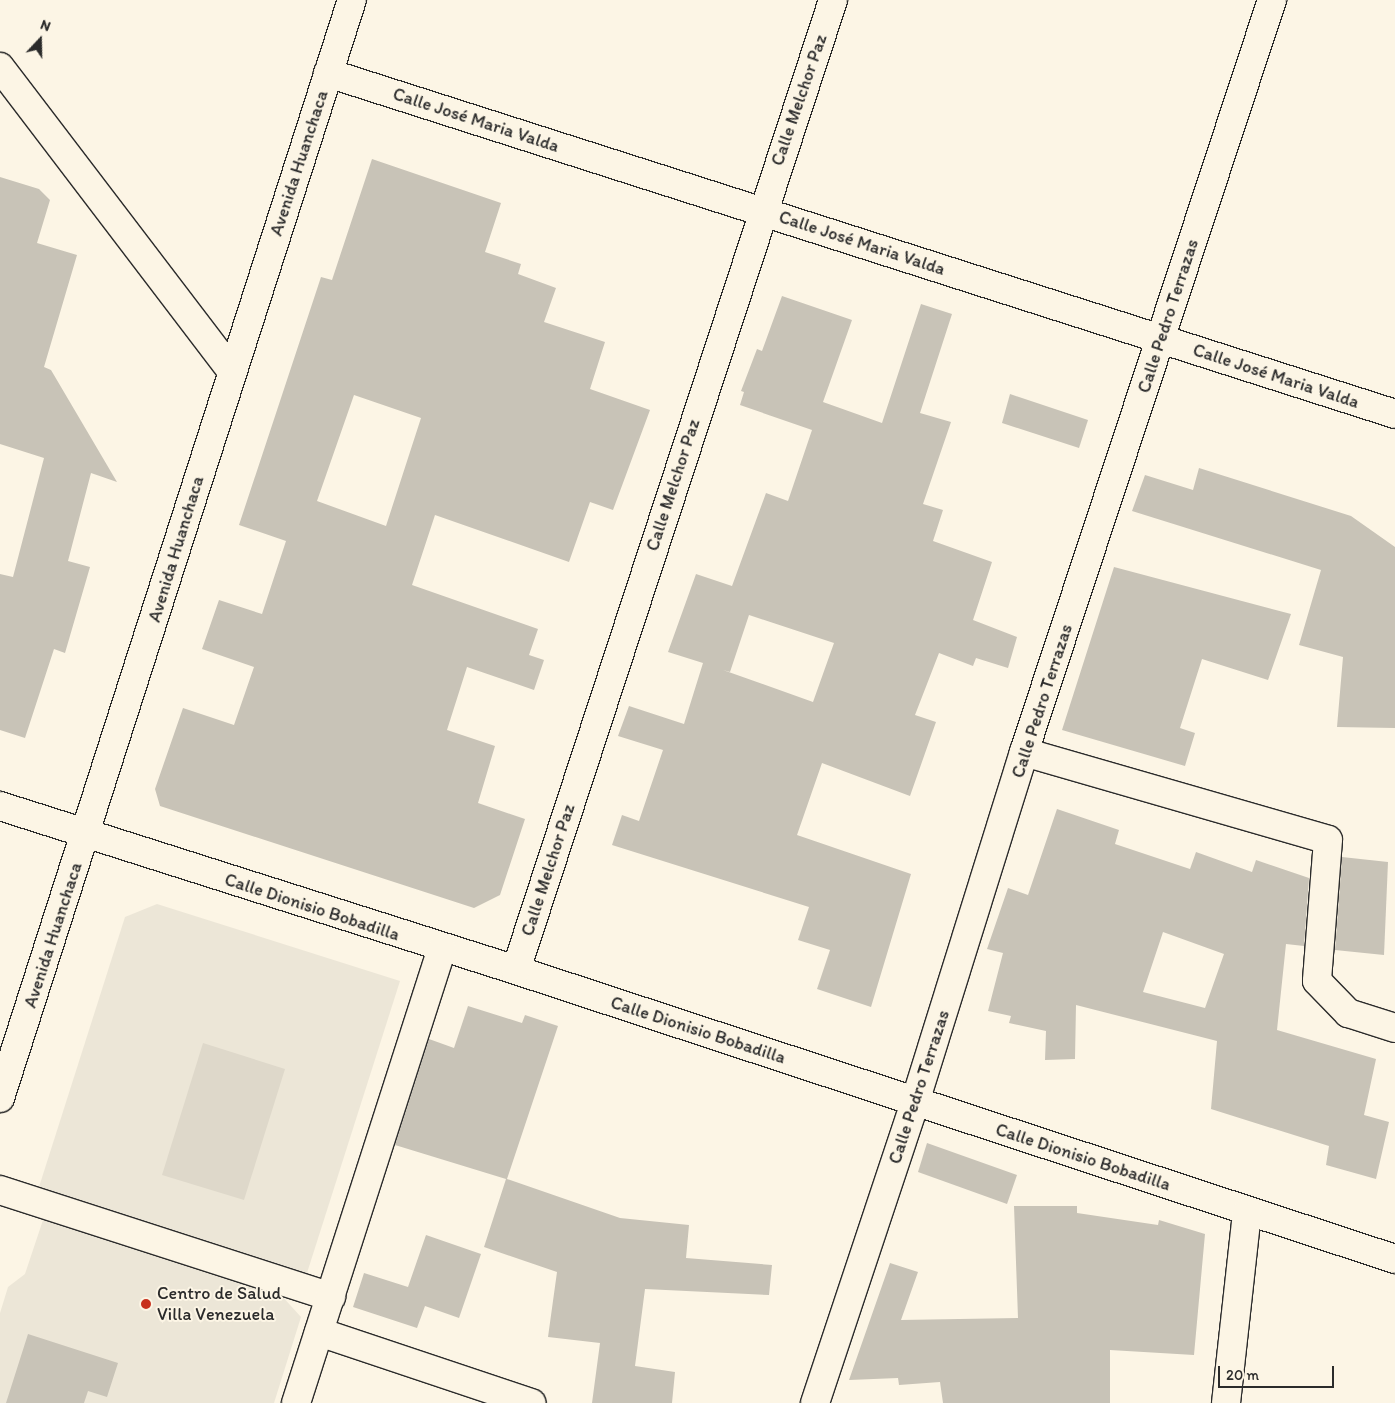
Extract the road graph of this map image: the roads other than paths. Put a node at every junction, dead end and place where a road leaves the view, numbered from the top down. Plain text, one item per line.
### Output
1 (352, 0) edge
2 (833, 0) edge
3 (1272, 0) edge
4 (0, 67) edge
5 (328, 73) junction
6 (761, 211) junction
7 (1161, 339) junction
8 (232, 372) junction
9 (1395, 414) edge
10 (1024, 752) junction
11 (0, 806) edge
12 (86, 834) junction
13 (442, 949) junction
14 (516, 970) junction
15 (1395, 1028) edge
16 (0, 1098) edge
17 (915, 1102) junction
18 (0, 1190) edge
19 (1247, 1212) junction
20 (1395, 1259) edge
21 (331, 1297) junction
22 (319, 1332) junction
23 (296, 1403) edge
24 (531, 1403) edge
25 (815, 1403) edge
26 (1226, 1403) edge

1 - 5 street, Avenida Huanchaca
2 - 6 street, Calle Melchor Paz
3 - 7 street, Calle Pedro Terrazas
4 - 8 street
5 - 6 street, Calle José Maria Valda
5 - 8 street, Avenida Huanchaca
6 - 7 street, Calle José Maria Valda
6 - 14 street, Calle Melchor Paz
7 - 9 street, Calle José Maria Valda
7 - 10 street, Calle Pedro Terrazas
8 - 12 street, Avenida Huanchaca
10 - 15 street
10 - 17 street, Calle Pedro Terrazas
11 - 12 street, Calle Dionisio Bobadilla
12 - 13 street, Calle Dionisio Bobadilla
12 - 16 street, Avenida Huanchaca
13 - 14 street, Calle Dionisio Bobadilla
13 - 21 street
14 - 17 street, Calle Dionisio Bobadilla
17 - 19 street, Calle Dionisio Bobadilla
17 - 25 street, Calle Pedro Terrazas
18 - 21 street
19 - 20 street, Calle Dionisio Bobadilla
19 - 26 street
21 - 22 street
22 - 23 street
22 - 24 street

